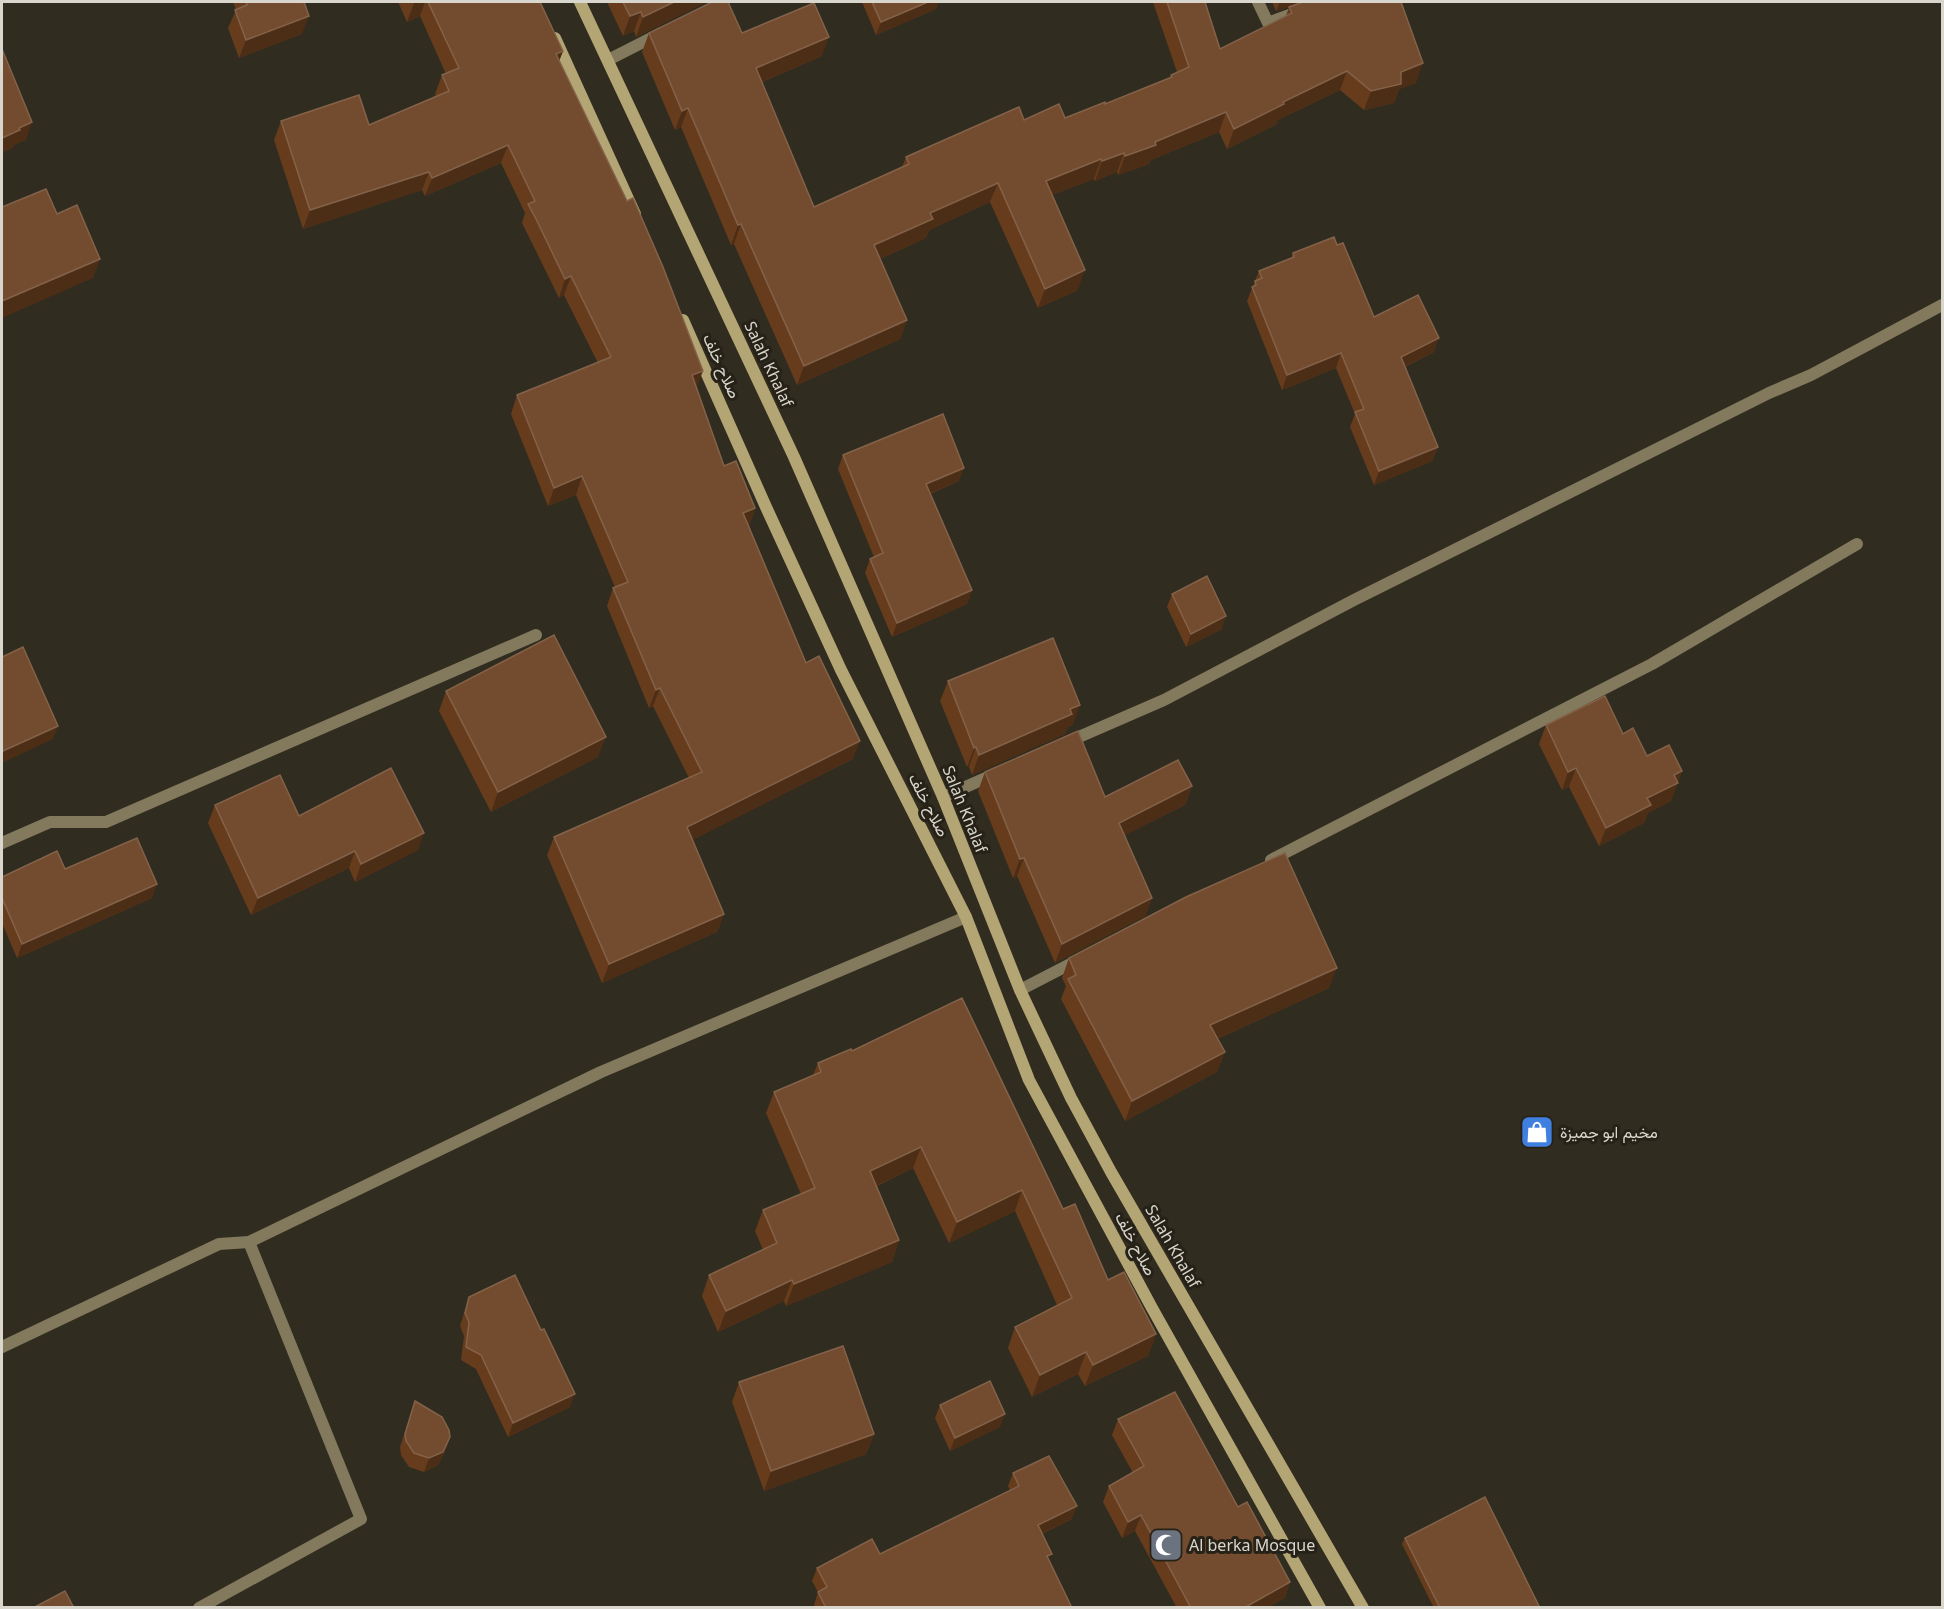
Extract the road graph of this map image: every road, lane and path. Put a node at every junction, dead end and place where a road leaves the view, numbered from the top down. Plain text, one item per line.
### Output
1 (580, 2) edge
2 (1258, 2) edge
3 (1324, 2) edge
4 (671, 28) edge
5 (551, 30) edge
6 (608, 60) junction
7 (639, 224) edge
8 (1942, 305) edge
9 (678, 310) edge
10 (1857, 544) dead end
11 (536, 635) dead end
12 (1059, 746) edge
13 (1006, 769) edge
14 (943, 797) junction
15 (2, 843) edge
16 (1262, 865) edge
17 (966, 917) junction
18 (1093, 952) edge
19 (1020, 990) junction
20 (249, 1242) junction
21 (2, 1347) edge
22 (199, 1608) edge
23 (1320, 1608) edge
24 (1363, 1608) edge

1 - 6 main road, Salah Khalaf
2 - 3 street
4 - 6 street
5 - 7 main road
6 - 14 main road, Salah Khalaf
8 - 12 street
9 - 17 main road, صلاح خلف
10 - 16 street
11 - 15 street
13 - 14 street
14 - 19 main road, Salah Khalaf
17 - 20 street
17 - 23 main road, صلاح خلف
18 - 19 street
19 - 24 main road, Salah Khalaf
20 - 21 street
20 - 22 street

